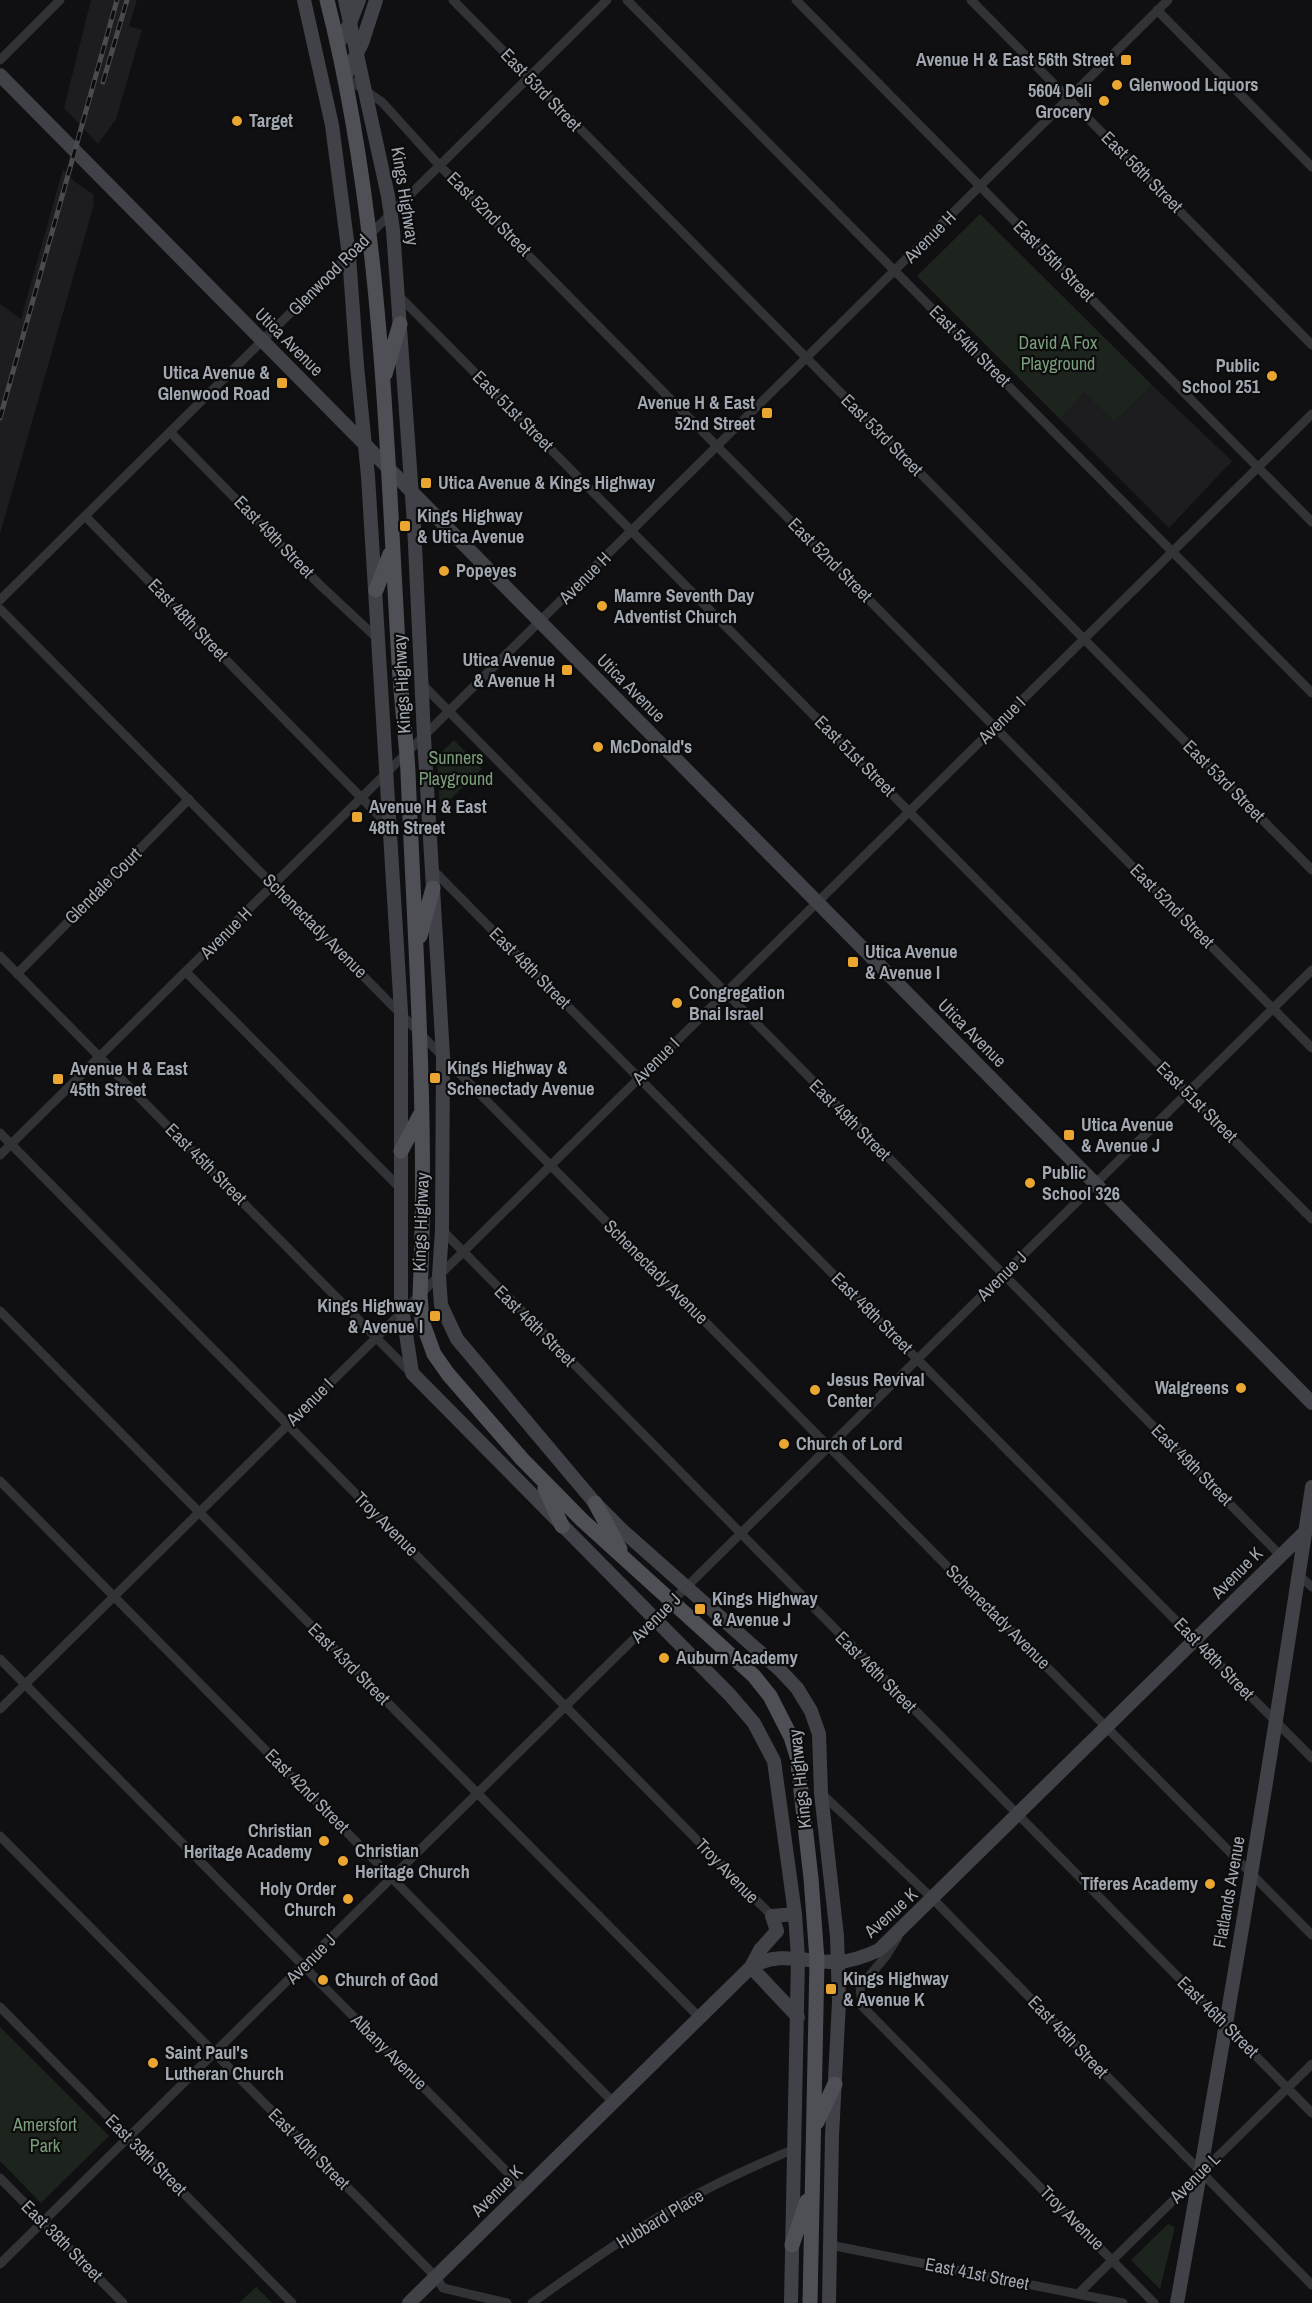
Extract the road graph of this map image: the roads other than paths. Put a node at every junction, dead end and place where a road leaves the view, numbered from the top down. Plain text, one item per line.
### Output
1 (60, 0) edge
2 (304, 0) edge
3 (327, 0) edge
4 (345, 0) edge
5 (360, 0) edge
6 (376, 0) edge
7 (453, 0) edge
8 (608, 0) edge
9 (627, 0) edge
10 (796, 0) edge
11 (971, 0) edge
12 (1167, 0) edge
13 (1157, 10) junction
14 (350, 22) junction
15 (338, 44) junction
16 (357, 52) junction
17 (0, 60) edge
18 (0, 75) edge
19 (345, 77) junction
20 (529, 78) junction
21 (365, 89) junction
22 (1069, 99) junction
23 (440, 166) junction
24 (1312, 167) edge
25 (981, 187) junction
26 (392, 214) junction
27 (371, 234) junction
28 (349, 256) junction
29 (895, 271) junction
30 (398, 294) junction
31 (400, 324) junction
32 (263, 340) junction
33 (1312, 345) edge
34 (807, 359) junction
35 (382, 386) junction
36 (1312, 414) edge
37 (170, 432) junction
38 (365, 445) junction
39 (718, 447) junction
40 (1258, 467) junction
41 (388, 468) junction
42 (412, 491) junction
43 (85, 516) junction
44 (1312, 522) edge
45 (633, 531) junction
46 (392, 549) junction
47 (1172, 552) junction
48 (376, 590) junction
49 (0, 600) edge
50 (0, 609) edge
51 (541, 622) junction
52 (1084, 639) junction
53 (380, 641) junction
54 (421, 683) junction
55 (1312, 693) edge
56 (449, 712) junction
57 (995, 727) junction
58 (424, 737) junction
59 (406, 755) junction
60 (387, 773) junction
61 (362, 798) junction
62 (189, 799) junction
63 (910, 811) junction
64 (390, 828) junction
65 (432, 869) junction
66 (1312, 870) edge
67 (274, 885) junction
68 (433, 888) junction
69 (817, 902) junction
70 (417, 948) junction
71 (0, 956) edge
72 (1312, 970) edge
73 (186, 972) junction
74 (17, 974) junction
75 (725, 993) junction
76 (1273, 1009) junction
77 (401, 1012) junction
78 (419, 1031) junction
79 (1312, 1048) edge
80 (443, 1056) junction
81 (100, 1057) junction
82 (640, 1077) junction
83 (1188, 1093) junction
84 (422, 1112) junction
85 (0, 1133) edge
86 (11, 1144) junction
87 (401, 1151) junction
88 (0, 1155) edge
89 (551, 1165) junction
90 (1096, 1184) junction
91 (401, 1189) junction
92 (1312, 1219) edge
93 (442, 1230) junction
94 (463, 1252) junction
95 (1004, 1275) junction
96 (439, 1276) junction
97 (420, 1295) junction
98 (0, 1311) edge
99 (402, 1312) junction
100 (376, 1337) junction
101 (918, 1359) junction
102 (412, 1373) junction
103 (1312, 1402) edge
104 (288, 1424) junction
105 (830, 1447) junction
106 (541, 1478) junction
107 (0, 1481) edge
108 (1312, 1487) edge
109 (596, 1503) junction
110 (199, 1512) junction
111 (562, 1526) junction
112 (1309, 1528) edge
113 (741, 1534) junction
114 (1280, 1555) junction
115 (626, 1559) junction
116 (1300, 1575) junction
117 (687, 1587) junction
118 (1312, 1587) edge
119 (114, 1596) junction
120 (673, 1601) junction
121 (654, 1620) junction
122 (1196, 1640) junction
123 (0, 1659) edge
124 (25, 1684) junction
125 (567, 1707) junction
126 (0, 1709) edge
127 (1276, 1722) junction
128 (1107, 1728) junction
129 (1312, 1758) edge
130 (821, 1793) junction
131 (478, 1794) junction
132 (1018, 1815) junction
133 (0, 1836) edge
134 (1251, 1873) junction
135 (393, 1879) junction
136 (933, 1899) junction
137 (795, 1914) junction
138 (772, 1916) junction
139 (902, 1929) junction
140 (1312, 1935) edge
141 (798, 1958) junction
142 (817, 1960) junction
143 (838, 1962) junction
144 (304, 1966) junction
145 (751, 1967) junction
146 (0, 2007) edge
147 (699, 2017) junction
148 (798, 2017) junction
149 (1225, 2024) junction
150 (215, 2054) junction
151 (1312, 2064) edge
152 (835, 2084) junction
153 (1288, 2088) junction
154 (613, 2102) junction
155 (1312, 2112) edge
156 (814, 2128) junction
157 (129, 2138) junction
158 (796, 2148) junction
159 (1200, 2173) junction
160 (0, 2178) edge
161 (811, 2187) junction
162 (524, 2189) junction
163 (43, 2222) junction
164 (792, 2245) junction
165 (830, 2245) junction
166 (1113, 2260) junction
167 (0, 2264) edge
168 (436, 2277) junction
169 (1312, 2285) edge
170 (1079, 2293) junction
171 (123, 2303) edge
172 (292, 2303) edge
173 (409, 2303) edge
174 (507, 2303) edge
175 (532, 2303) edge
176 (792, 2303) edge
177 (810, 2303) edge
178 (829, 2303) edge
179 (1123, 2303) edge
180 (1154, 2303) edge
181 (1177, 2303) edge

1 - 17 street
2 - 28 street, Kings Highway
3 - 15 main road, Kings Highway
4 - 14 street, Kings Highway
5 - 14 street
6 - 16 street
7 - 20 street, East 53rd Street
8 - 20 street, Glenwood Road
9 - 29 street, East 54th Street
10 - 25 street, East 55th Street
11 - 22 street, East 56th Street
12 - 13 street, Avenue H
13 - 22 street, Avenue H
13 - 24 street
14 - 15 street
14 - 16 street, Kings Highway
15 - 19 main road, Kings Highway
16 - 19 street
16 - 21 street, Kings Highway
18 - 32 street, Utica Avenue
19 - 21 street, East 52nd Street
19 - 27 main road, Kings Highway
20 - 23 street, Glenwood Road
20 - 34 street, East 53rd Street
21 - 23 street, East 52nd Street
21 - 26 street, Kings Highway
22 - 25 street, Avenue H
22 - 33 street, East 56th Street
23 - 26 street, Glenwood Road
23 - 39 street, East 52nd Street
25 - 29 street, Avenue H
25 - 40 street, East 55th Street
26 - 27 street, Glenwood Road
26 - 30 street, Kings Highway
27 - 28 street, Glenwood Road
27 - 35 main road, Kings Highway
28 - 32 street, Glenwood Road
28 - 38 street, Kings Highway
29 - 34 street, Avenue H
29 - 47 street, East 54th Street
30 - 31 street, Kings Highway
30 - 45 street, East 51st Street
31 - 35 main road
31 - 42 street, Kings Highway
32 - 37 street, Glenwood Road
32 - 38 street, Utica Avenue
34 - 39 street, Avenue H
34 - 52 street, East 53rd Street
35 - 41 main road, Kings Highway
36 - 40 street, Avenue I
37 - 43 street, Glenwood Road
37 - 53 street, East 49th Street
38 - 41 street, Utica Avenue
38 - 48 street, Kings Highway
39 - 45 street, Avenue H
39 - 57 street, East 52nd Street
40 - 44 street, East 55th Street
40 - 47 street, Avenue I
41 - 42 street, Utica Avenue
41 - 46 main road, Kings Highway
42 - 51 street, Utica Avenue
42 - 54 street, Kings Highway
43 - 49 street, Glenwood Road
43 - 61 street, East 48th Street
45 - 51 street, Avenue H
45 - 63 street, East 51st Street
46 - 48 main road
46 - 59 main road, Kings Highway
47 - 52 street, Avenue I
47 - 55 street, East 54th Street
48 - 53 street, Kings Highway
50 - 62 street, Schenectady Avenue
51 - 56 street, Avenue H
51 - 69 street, Utica Avenue
52 - 57 street, Avenue I
52 - 66 street, East 53rd Street
53 - 60 street, Kings Highway
54 - 56 street, East 49th Street
54 - 58 street, Kings Highway
56 - 58 street, Avenue H
56 - 75 street, East 49th Street
57 - 63 street, Avenue I
57 - 76 street, East 52nd Street
58 - 59 street, Avenue H
58 - 65 street, Kings Highway
59 - 60 street, Avenue H
59 - 70 main road, Kings Highway
60 - 61 street, Avenue H
60 - 64 street, Kings Highway
61 - 64 street, East 48th Street
61 - 67 street, Avenue H
62 - 67 street, Schenectady Avenue
62 - 74 street, Glendale Court
63 - 69 street, Avenue I
63 - 83 street, East 51st Street
64 - 77 street, Kings Highway
65 - 68 street, Kings Highway
65 - 82 street, East 48th Street
67 - 73 street, Avenue H
67 - 77 street, Schenectady Avenue
68 - 70 main road
68 - 80 street, Kings Highway
69 - 75 street, Avenue I
69 - 90 street, Utica Avenue
70 - 78 main road, Kings Highway
71 - 74 street, East 45th Street
72 - 76 street, Avenue J
73 - 81 street, Avenue H
73 - 91 street
74 - 81 street, East 45th Street
75 - 82 street, Avenue I
75 - 95 street, East 49th Street
76 - 79 street, East 52nd Street
76 - 83 street, Avenue J
77 - 78 street, Schenectady Avenue
77 - 87 street, Kings Highway
78 - 80 street, Schenectady Avenue
78 - 84 main road, Kings Highway
80 - 89 street, Schenectady Avenue
80 - 93 street, Kings Highway
81 - 86 street, Avenue H
81 - 100 street, East 45th Street
82 - 89 street, Avenue I
82 - 101 street, East 48th Street
83 - 90 street, Avenue J
83 - 92 street, East 51st Street
84 - 87 main road
84 - 97 main road, Kings Highway
85 - 86 street, Troy Avenue
86 - 88 street, Avenue H
86 - 104 street, Troy Avenue
87 - 91 street, Kings Highway
89 - 94 street, Avenue I
89 - 105 street, Schenectady Avenue
90 - 95 street, Avenue J
90 - 103 street, Utica Avenue
91 - 99 street, Kings Highway
93 - 94 street, East 46th Street
93 - 96 street, Kings Highway
94 - 96 street, Avenue I
94 - 113 street, East 46th Street
95 - 101 street, Avenue J
95 - 114 street, East 49th Street
96 - 97 street, Avenue I
96 - 109 street, Kings Highway
97 - 99 street, Avenue I
97 - 106 main road, Kings Highway
98 - 110 street, East 43rd Street
99 - 100 street, Avenue I
99 - 102 street, Kings Highway
100 - 102 street, East 45th Street
100 - 104 street, Avenue I
101 - 105 street, Avenue J
101 - 122 street, East 48th Street
102 - 111 street, Kings Highway
104 - 110 street, Avenue I
104 - 125 street, Troy Avenue
105 - 113 street, Avenue J
105 - 128 street, Schenectady Avenue
106 - 111 main road
106 - 115 main road, Kings Highway
107 - 119 street, East 42nd Street
108 - 112 street, Flatlands Avenue
109 - 115 main road
109 - 117 street, Kings Highway
110 - 119 street, Avenue I
110 - 131 street, East 43rd Street
111 - 121 street, Kings Highway
112 - 114 street, Avenue K
112 - 116 street, Flatlands Avenue
113 - 117 street, Avenue J
113 - 132 street, East 46th Street
114 - 122 street, Avenue K
115 - 120 main road, Kings Highway
116 - 118 street
116 - 127 street, Flatlands Avenue
117 - 120 street, Avenue J
117 - 130 street, Kings Highway
119 - 124 street, Avenue I
119 - 135 street, East 42nd Street
120 - 121 street, Avenue J
120 - 142 main road, Kings Highway
121 - 125 street, Avenue J
121 - 137 street, Kings Highway
122 - 127 street, East 48th Street
122 - 128 street, Avenue K
123 - 124 street, Albany Avenue
124 - 126 street, Avenue I
124 - 144 street, Albany Avenue
125 - 131 street, Avenue J
125 - 138 street, Troy Avenue
127 - 129 street, East 48th Street
127 - 134 street, Flatlands Avenue
128 - 132 street, Avenue K
128 - 134 street, Schenectady Avenue
130 - 136 street, East 45th Street
130 - 143 street, Kings Highway
131 - 135 street, Avenue J
131 - 147 street, East 43rd Street
132 - 136 street, Avenue K
132 - 149 street, East 46th Street
133 - 150 street, East 40th Street
134 - 140 street, Schenectady Avenue
134 - 149 street, Flatlands Avenue
135 - 144 street, Avenue J
135 - 154 street, East 42nd Street
136 - 139 street, Avenue K
136 - 159 street, East 45th Street
137 - 138 street
137 - 141 street, Kings Highway
138 - 145 street
139 - 143 street, Avenue K
139 - 166 street, Troy Avenue
141 - 142 street, Avenue K
141 - 145 street, Avenue K
141 - 148 street, Kings Highway
142 - 143 street, Avenue K
142 - 156 main road, Kings Highway
143 - 152 street, Kings Highway
144 - 150 street, Avenue J
144 - 162 street, Albany Avenue
145 - 147 street, Avenue K
145 - 148 street
146 - 157 street, East 39th Street
147 - 154 street, Avenue K
148 - 158 street, Kings Highway
149 - 153 street, East 46th Street
149 - 159 street, Flatlands Avenue
150 - 157 street, Avenue J
150 - 168 street, East 40th Street
151 - 153 street, Avenue L
152 - 156 main road
152 - 165 street, Kings Highway
153 - 155 street, East 46th Street
153 - 159 street, Avenue L
154 - 162 street, Avenue K
156 - 161 main road, Kings Highway
157 - 163 street, Avenue J
157 - 172 street, East 39th Street
158 - 164 street, Kings Highway
158 - 175 street, Hubbard Place
159 - 166 street, Avenue L
159 - 169 street, East 45th Street
159 - 181 street, Flatlands Avenue
160 - 163 street, East 38th Street
161 - 164 main road
161 - 177 main road, Kings Highway
162 - 168 street, Avenue K
163 - 167 street, Avenue J
163 - 171 street, East 38th Street
164 - 176 street, Kings Highway
165 - 170 street, East 41st Street
165 - 178 street, Kings Highway
166 - 170 street, Avenue L
166 - 180 street, Troy Avenue
168 - 173 street, Avenue K
168 - 174 street, East 40th Street
170 - 179 street, East 41st Street

